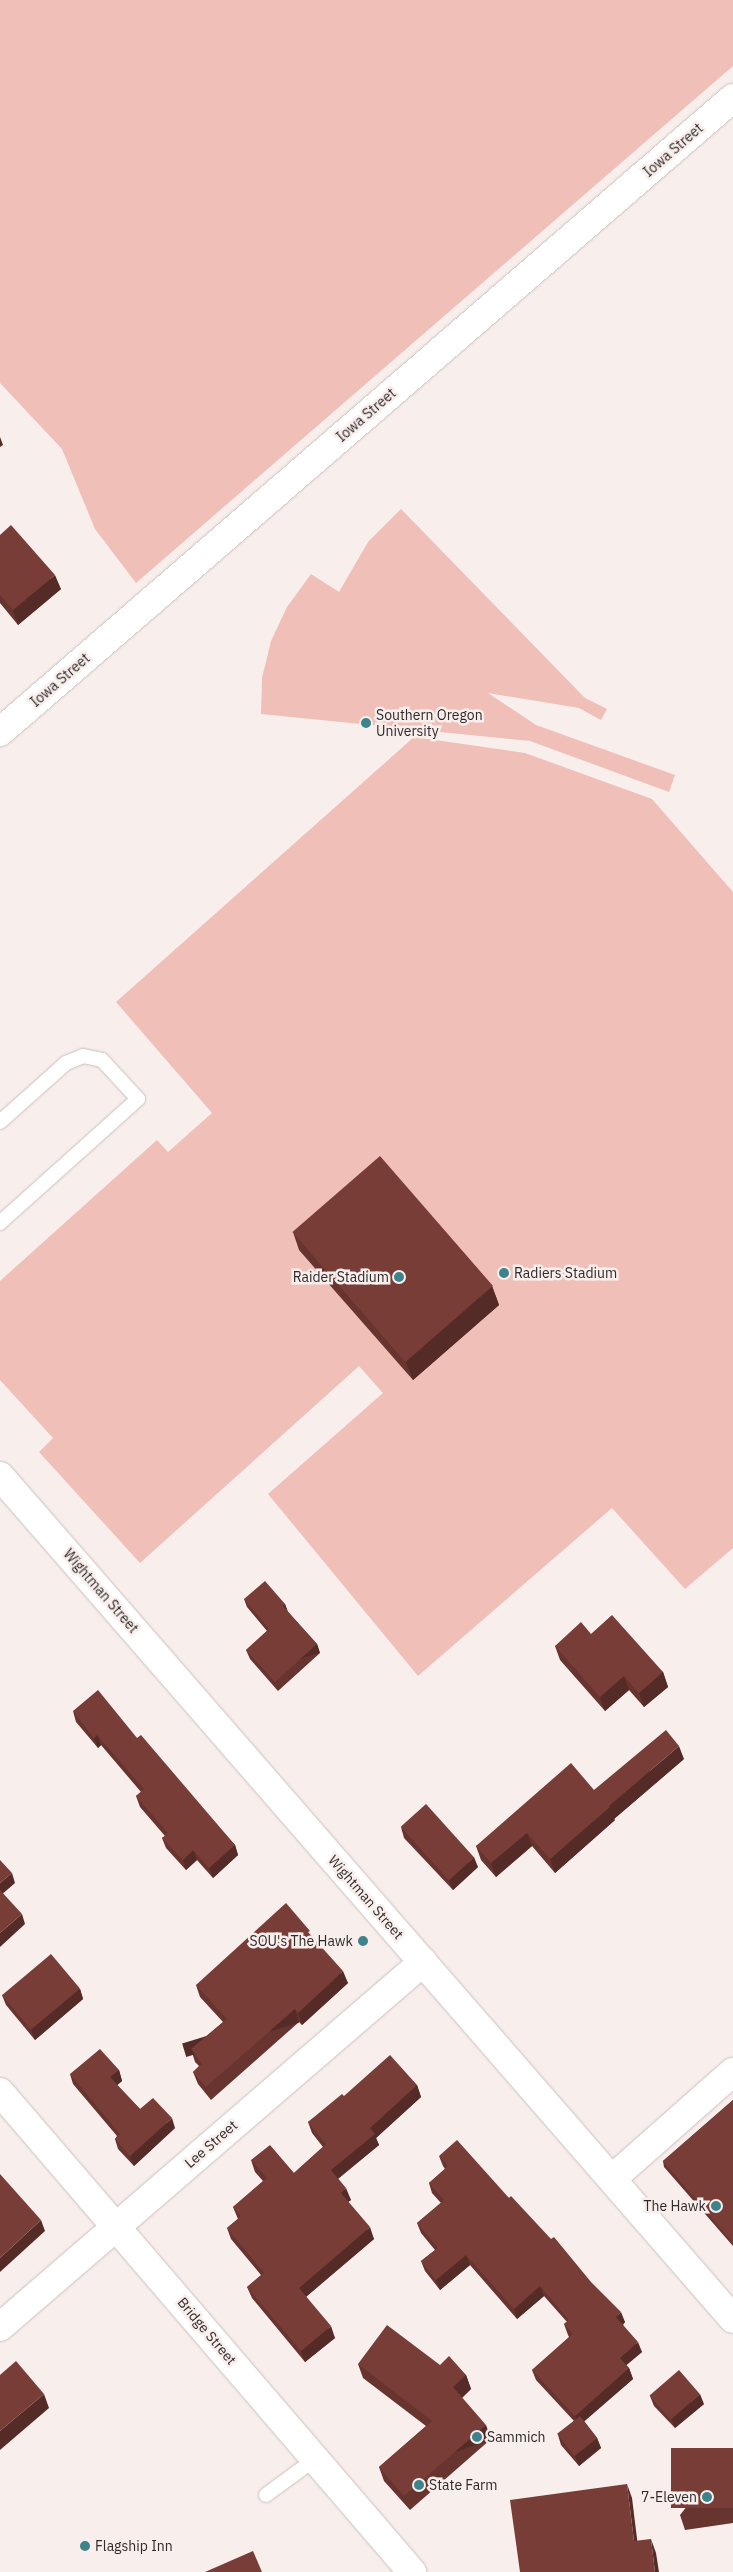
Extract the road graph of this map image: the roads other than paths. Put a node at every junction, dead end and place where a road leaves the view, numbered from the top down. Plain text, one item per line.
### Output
1 (733, 98) edge
2 (0, 732) edge
3 (0, 1122) edge
4 (0, 1222) edge
5 (0, 1476) edge
6 (423, 1962) junction
7 (733, 2072) edge
8 (0, 2092) edge
9 (613, 2178) junction
10 (117, 2226) junction
11 (733, 2318) edge
12 (0, 2327) edge
13 (315, 2459) junction
14 (266, 2495) dead end
15 (412, 2572) edge

1 - 2 street, Iowa Street
3 - 4 lane
5 - 6 street, Wightman Street
6 - 9 street, Wightman Street
6 - 10 street, Lee Street
7 - 9 street
8 - 10 street, Bridge Street
9 - 11 street, Wightman Street
10 - 12 street, Lee Street
10 - 13 street, Bridge Street
13 - 14 lane
13 - 15 street, Bridge Street

